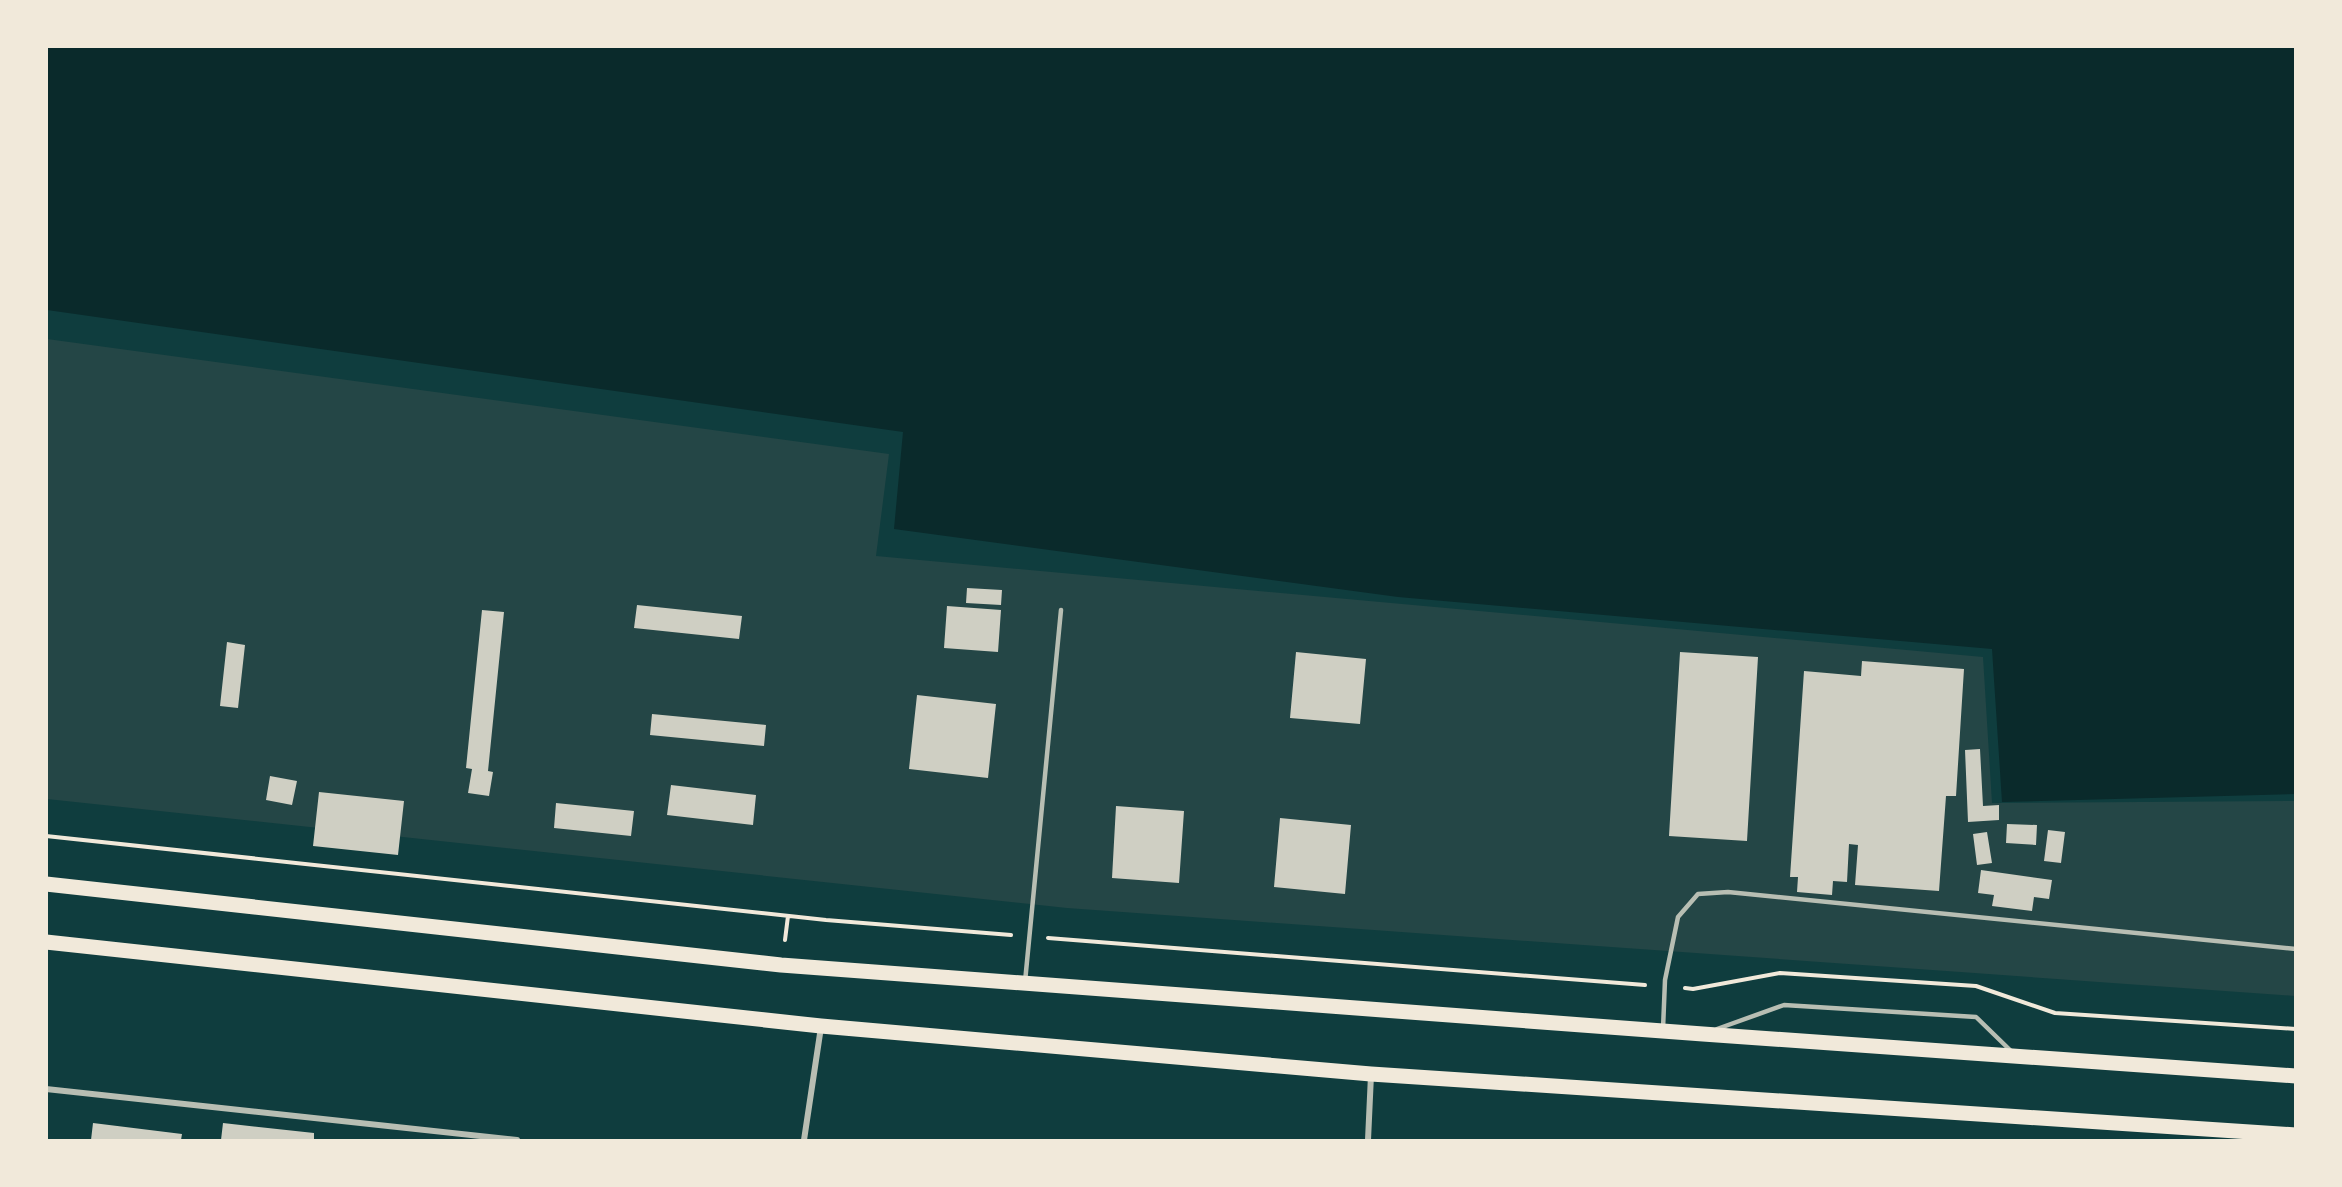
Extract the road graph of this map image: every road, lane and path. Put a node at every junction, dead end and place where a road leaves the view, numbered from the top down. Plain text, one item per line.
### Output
1 (1061, 610) dead end
2 (46, 836) edge
3 (46, 884) edge
4 (1029, 936) junction
5 (46, 942) edge
6 (2295, 949) edge
7 (1024, 985) junction
8 (1665, 987) junction
9 (821, 1026) junction
10 (2295, 1029) edge
11 (1663, 1032) junction
12 (1703, 1034) junction
13 (2017, 1057) junction
14 (1371, 1074) junction
15 (2295, 1076) edge
16 (46, 1089) edge
17 (2295, 1136) edge
18 (2283, 1137) edge
19 (517, 1140) edge
20 (804, 1140) edge
21 (1368, 1140) edge

1 - 4 lane
2 - 4 path
3 - 7 main road
4 - 7 lane
4 - 8 path
5 - 9 main road
6 - 8 lane
7 - 11 main road
8 - 10 path
8 - 11 lane
9 - 14 main road
9 - 20 street
11 - 12 main road
12 - 13 main road
12 - 13 lane
13 - 15 main road
14 - 18 main road
14 - 21 street
16 - 19 street
17 - 18 main road

